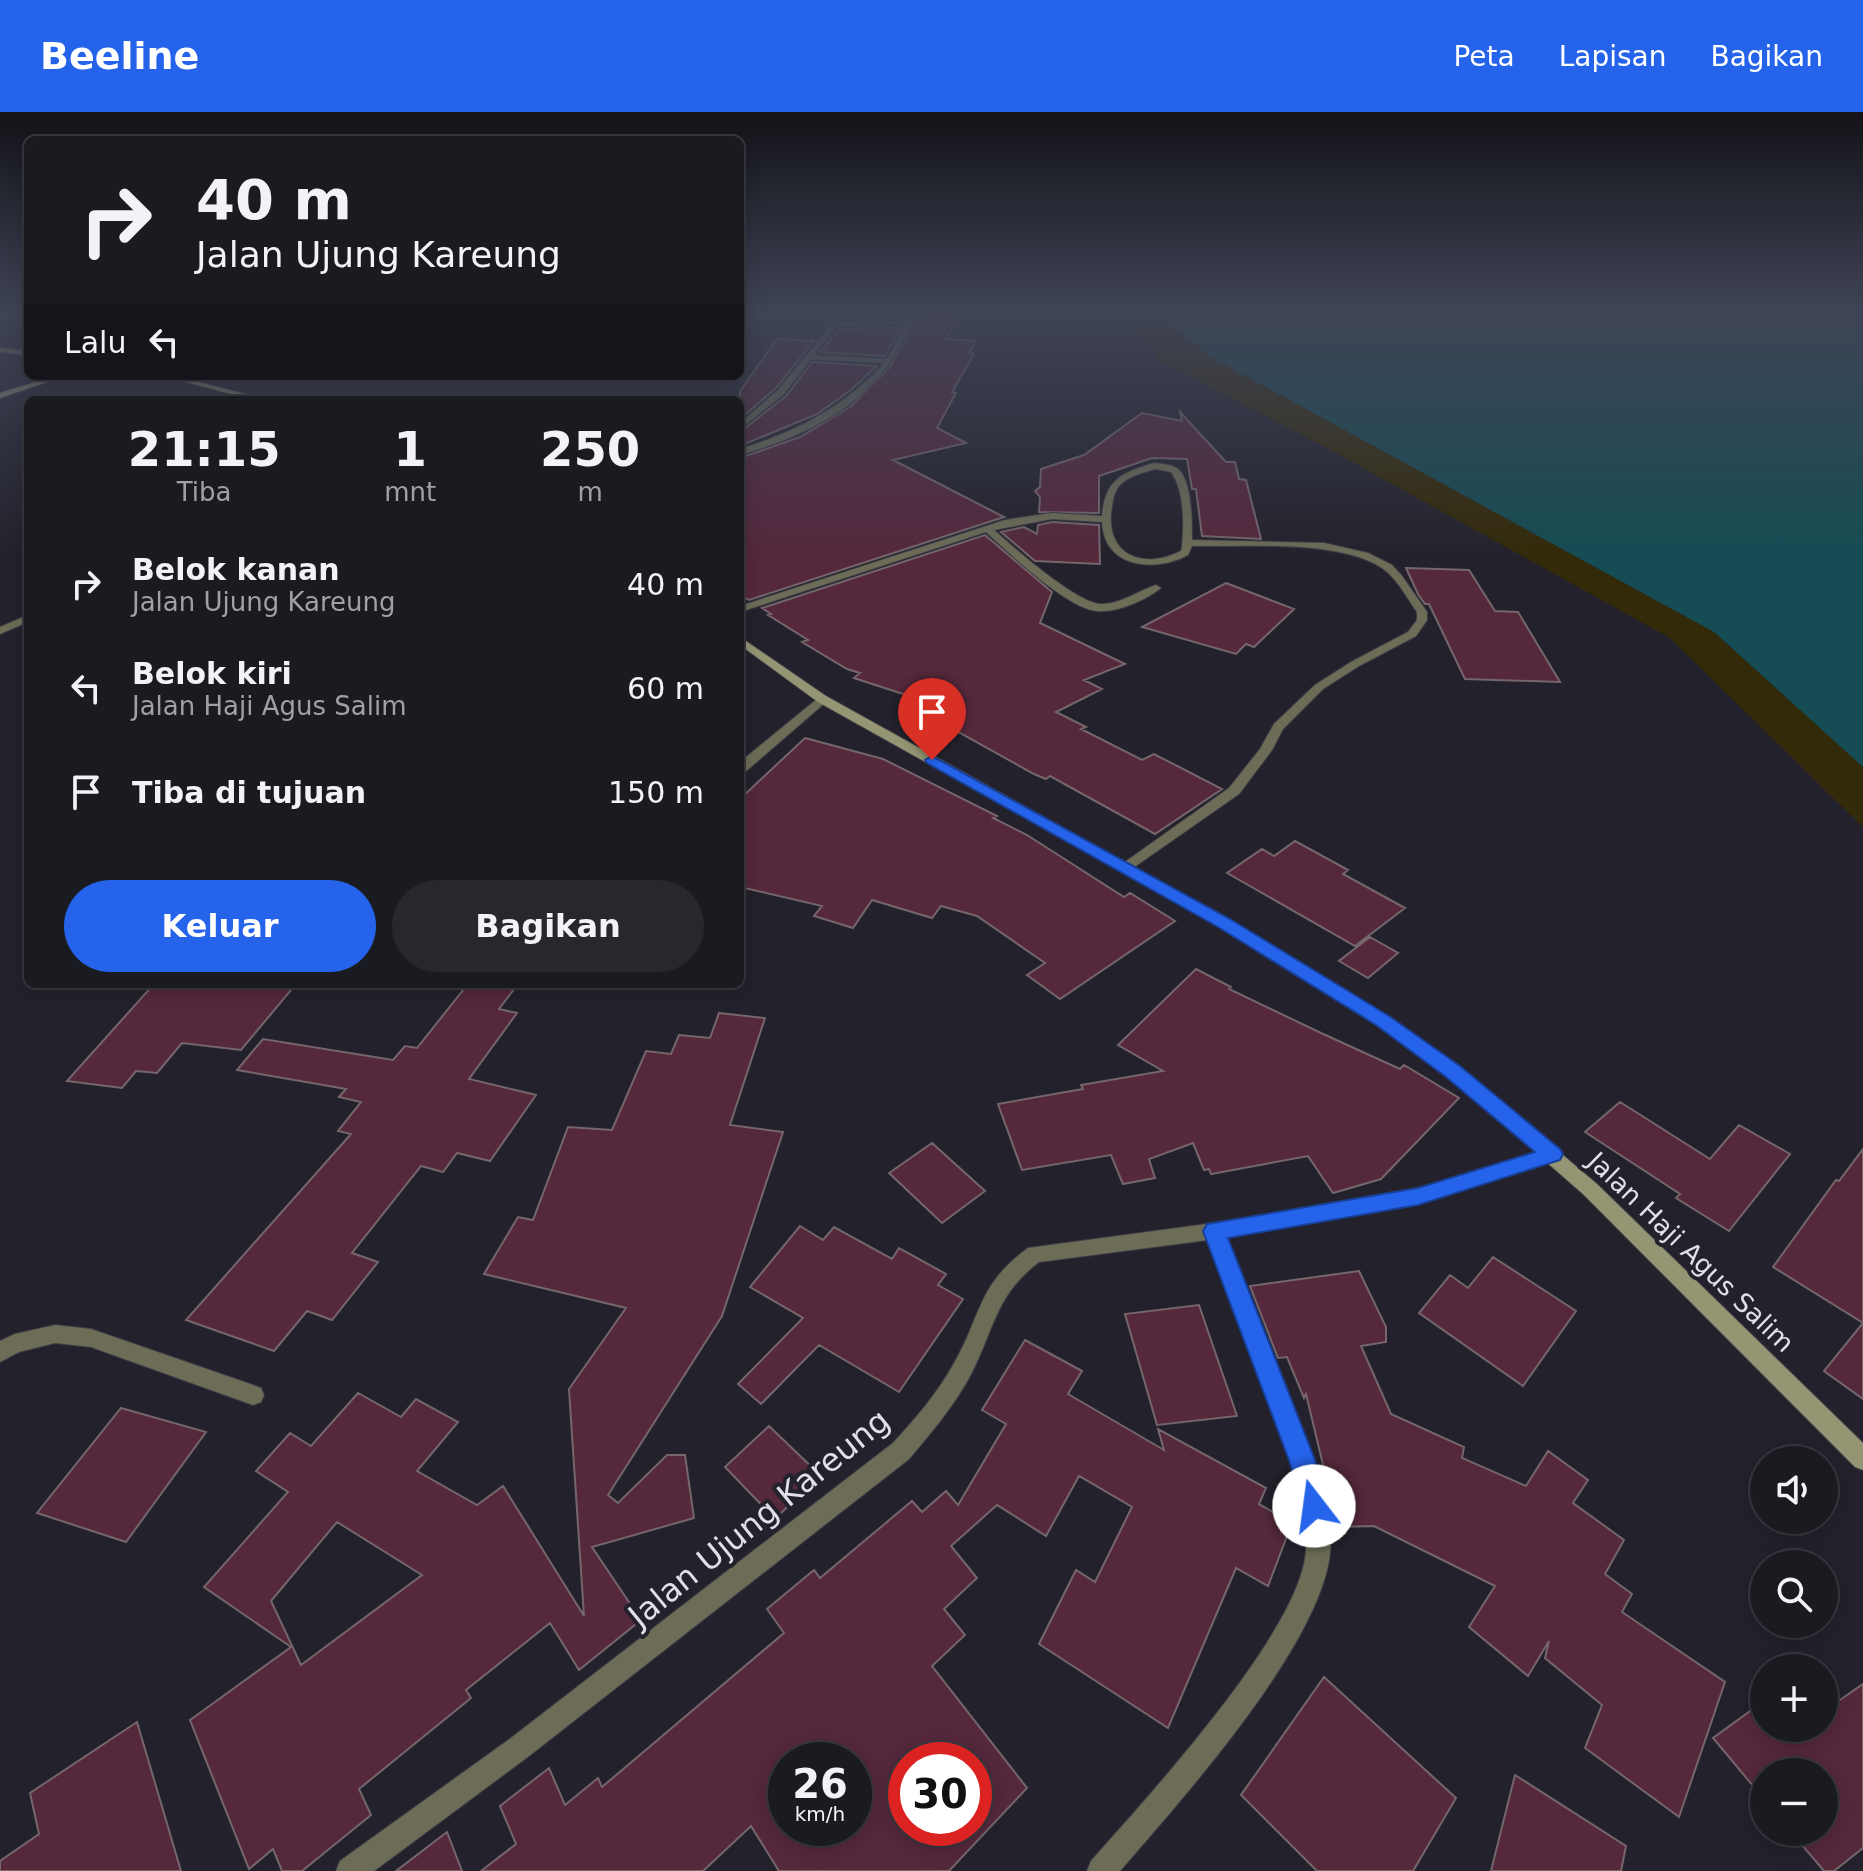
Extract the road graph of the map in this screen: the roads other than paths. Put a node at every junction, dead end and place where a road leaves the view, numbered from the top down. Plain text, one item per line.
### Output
1 (780, 393) edge
2 (858, 393) edge
3 (744, 424) edge
4 (744, 451) edge
5 (1106, 519) junction
6 (987, 528) junction
7 (1189, 543) junction
8 (1156, 588) dead end
9 (744, 608) edge
10 (24, 620) edge
11 (0, 631) edge
12 (744, 643) edge
13 (822, 699) junction
14 (744, 766) edge
15 (1125, 867) junction
16 (1552, 1154) junction
17 (1214, 1231) junction
18 (0, 1352) edge
19 (253, 1395) dead end
20 (1863, 1459) edge
21 (350, 1871) edge
22 (1101, 1871) edge

1 - 3 street
2 - 4 street
5 - 6 street
5 - 7 street
5 - 7 street
6 - 8 street
6 - 9 street
7 - 15 street
10 - 11 street
12 - 13 main road, Jalan Haji Agus Salim
13 - 14 street
13 - 15 main road, Jalan Haji Agus Salim
15 - 16 main road, Jalan Haji Agus Salim
16 - 17 street, Jalan Ujung Kareung
16 - 20 main road, Jalan Haji Agus Salim
17 - 21 street, Jalan Ujung Kareung
17 - 22 street
18 - 19 street

